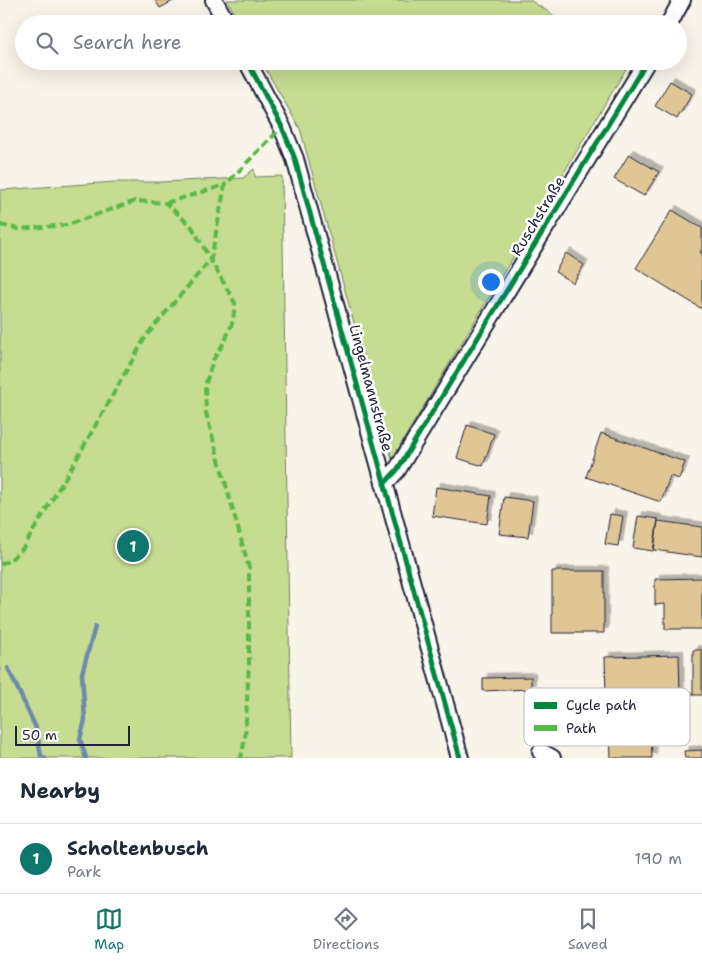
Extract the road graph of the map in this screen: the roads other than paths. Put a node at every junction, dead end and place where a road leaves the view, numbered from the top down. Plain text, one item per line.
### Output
1 (214, 0) edge
2 (682, 0) edge
3 (222, 15) edge
4 (674, 15) edge
5 (253, 70) edge
6 (641, 70) edge
7 (384, 484) junction
8 (460, 758) edge

1 - 3 street
2 - 4 street
5 - 7 street, Lingelmannstraße
6 - 7 street, Ruschstraße
7 - 8 street, Lingelmannstraße

